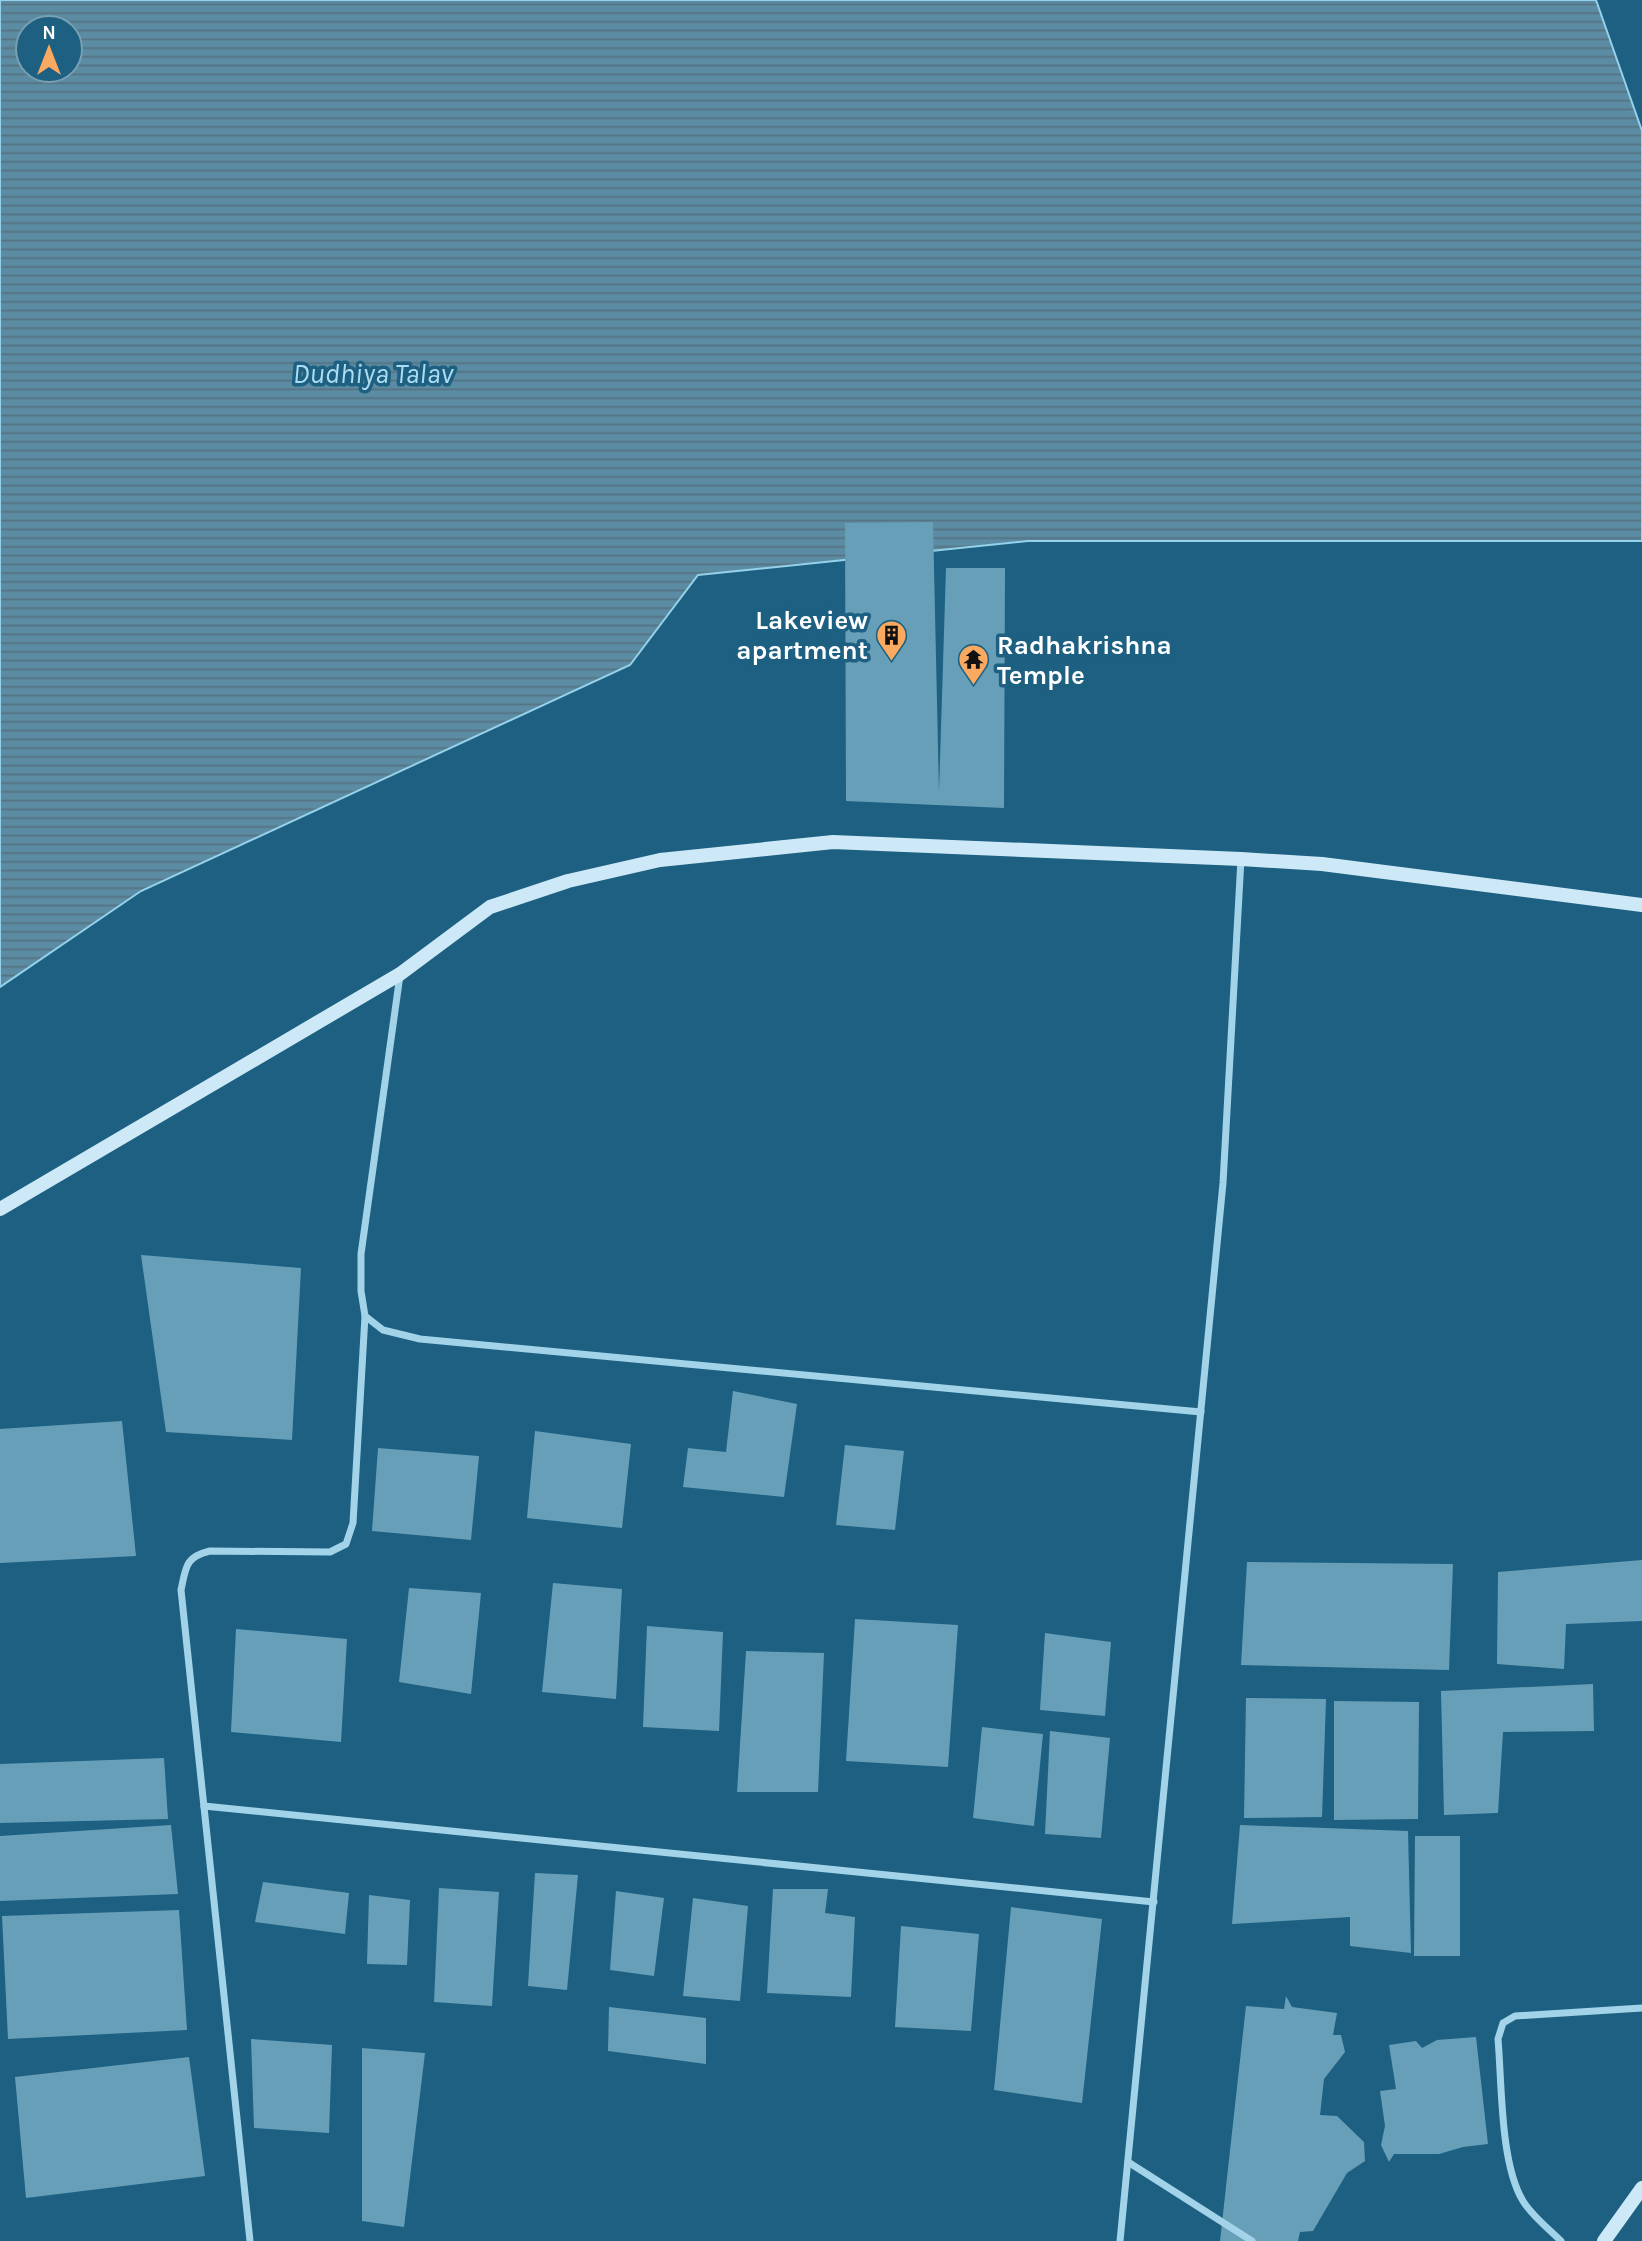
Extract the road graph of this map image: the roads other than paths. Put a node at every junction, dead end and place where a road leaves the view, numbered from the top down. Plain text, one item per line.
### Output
1 (1241, 859) junction
2 (1642, 905) edge
3 (400, 974) junction
4 (0, 1209) edge
5 (365, 1316) junction
6 (1201, 1412) junction
7 (204, 1806) junction
8 (1154, 1902) junction
9 (1642, 2008) edge
10 (1128, 2162) junction
11 (1642, 2188) edge
12 (250, 2241) edge
13 (1120, 2241) edge
14 (1252, 2241) edge
15 (1561, 2241) edge
16 (1604, 2241) edge

1 - 2 main road
1 - 3 main road
1 - 6 street
3 - 4 main road
3 - 5 street
5 - 6 street
5 - 7 street
6 - 8 street
7 - 8 street
7 - 12 street
8 - 10 street
9 - 15 street
10 - 13 street
10 - 14 street
11 - 16 main road

